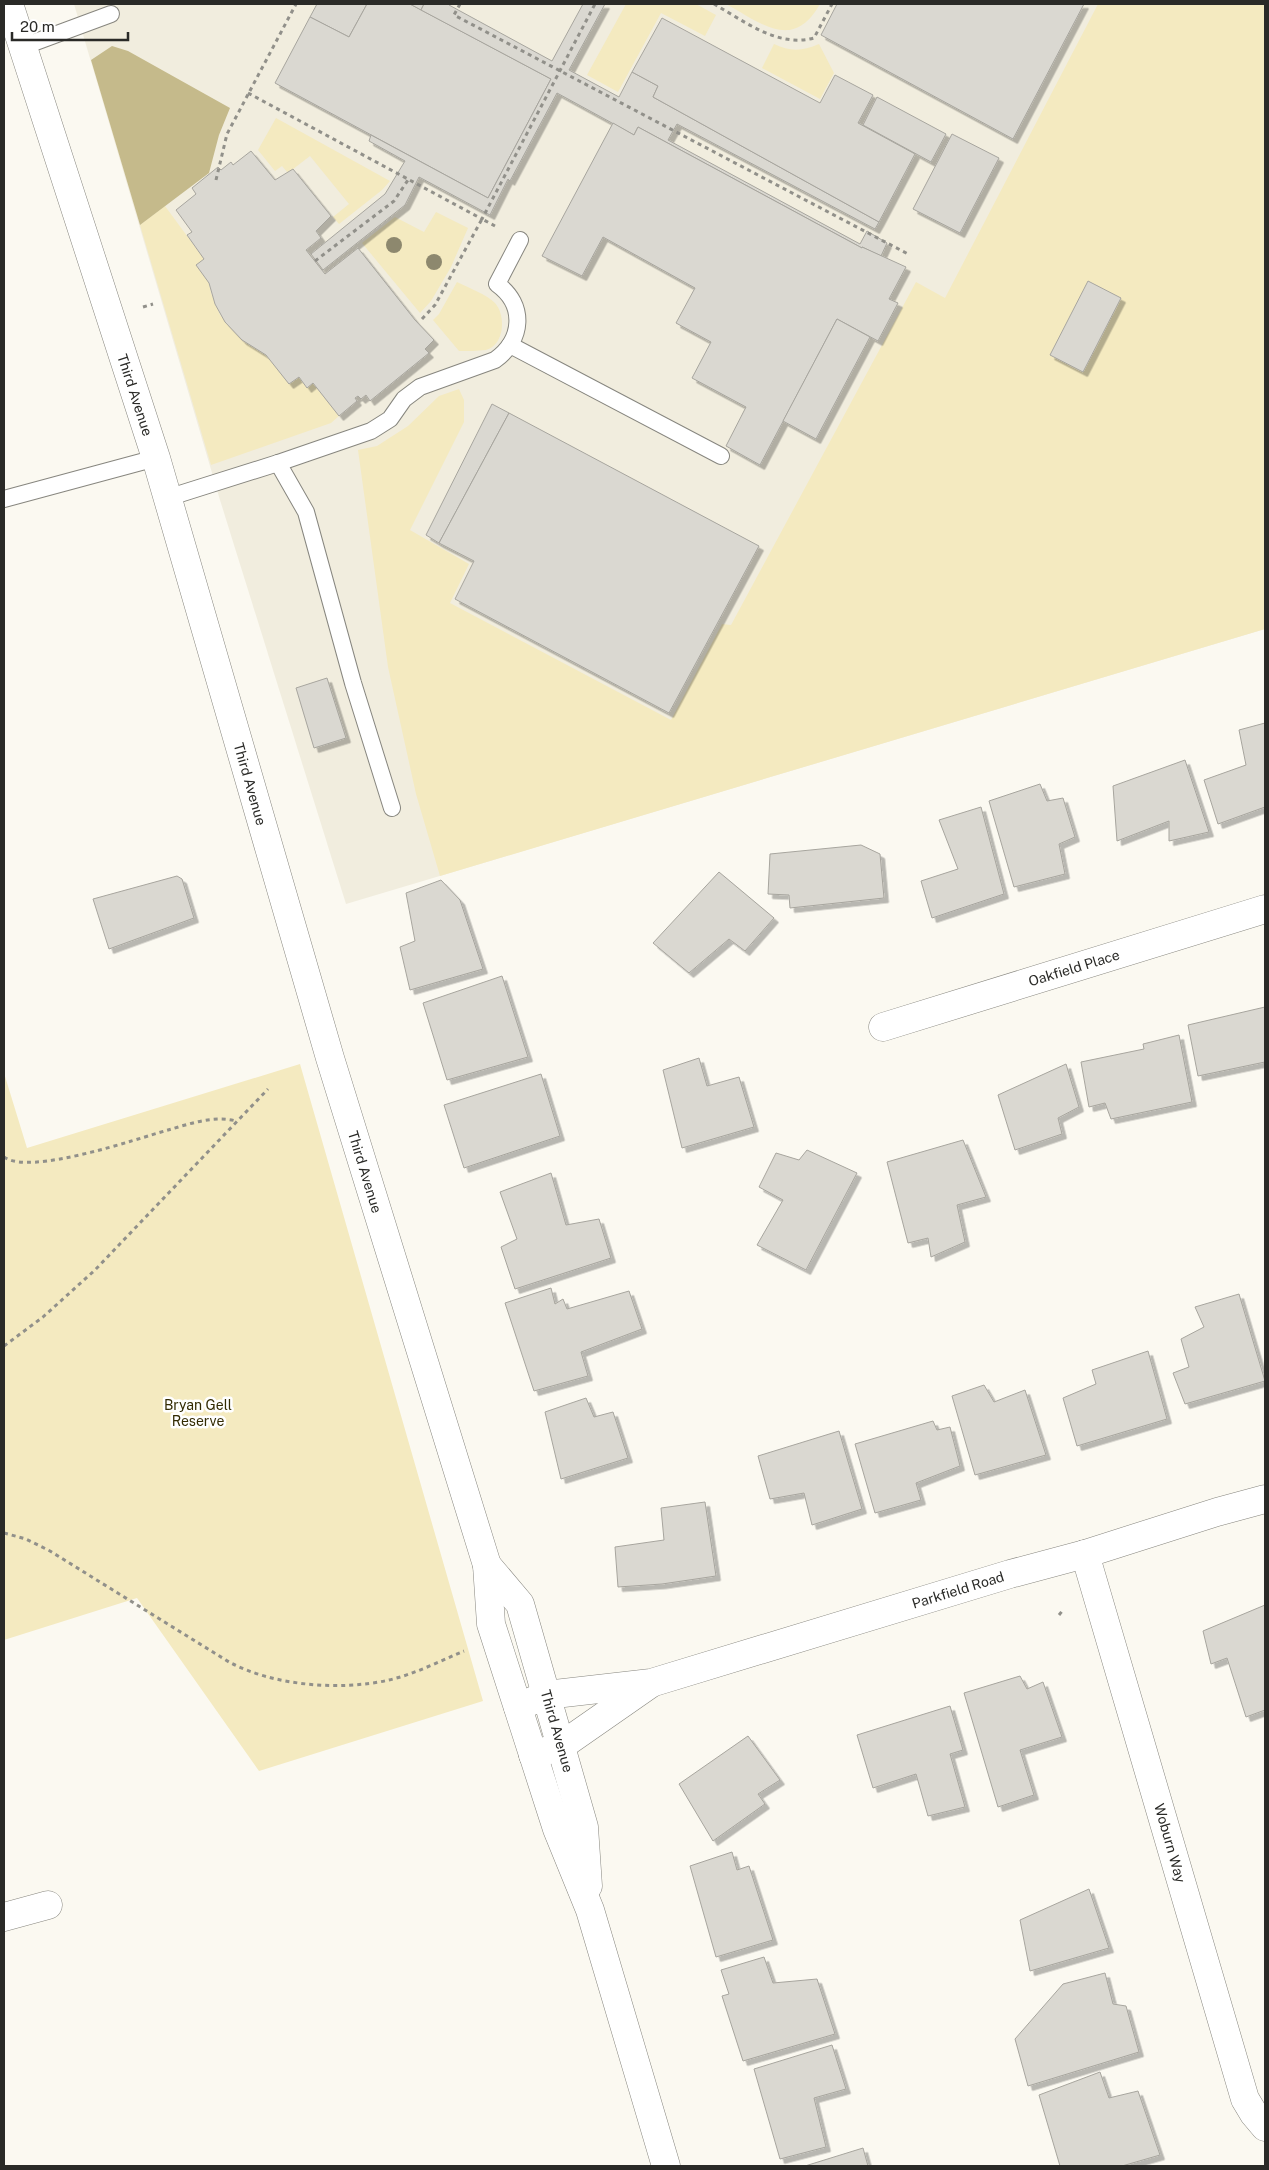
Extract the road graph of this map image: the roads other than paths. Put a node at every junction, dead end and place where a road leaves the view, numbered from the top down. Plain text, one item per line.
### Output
1 (9, 4) edge
2 (111, 14) dead end
3 (22, 47) junction
4 (520, 240) dead end
5 (510, 345) junction
6 (720, 456) dead end
7 (156, 458) junction
8 (278, 464) junction
9 (167, 498) junction
10 (4, 499) edge
11 (392, 808) dead end
12 (1265, 909) edge
13 (883, 1027) dead end
14 (1265, 1498) edge
15 (1085, 1554) junction
16 (487, 1565) junction
17 (651, 1684) junction
18 (546, 1695) junction
19 (518, 1707) junction
20 (562, 1746) junction
21 (533, 1755) junction
22 (48, 1905) dead end
23 (590, 1910) junction
24 (4, 1917) edge
25 (1265, 2127) edge
26 (666, 2166) edge

1 - 3 main road, Third Avenue
2 - 3 lane
3 - 7 main road, Third Avenue
4 - 5 lane
5 - 6 lane
5 - 8 lane
7 - 9 main road, Third Avenue
7 - 10 lane
8 - 9 lane
8 - 11 lane
9 - 16 main road, Third Avenue
12 - 13 main road, Oakfield Place
14 - 15 main road, Parkfield Road
15 - 17 main road, Parkfield Road
15 - 25 main road, Woburn Way
16 - 18 main road, Third Avenue
16 - 19 main road, Third Avenue
17 - 18 main road, Parkfield Road
17 - 20 main road, Parkfield Road
18 - 19 main road, Parkfield Road
18 - 20 main road, Third Avenue
19 - 21 main road, Third Avenue
20 - 21 main road, Parkfield Road
20 - 23 main road, Third Avenue
21 - 23 main road, Third Avenue
22 - 24 main road
23 - 26 main road, Third Avenue

